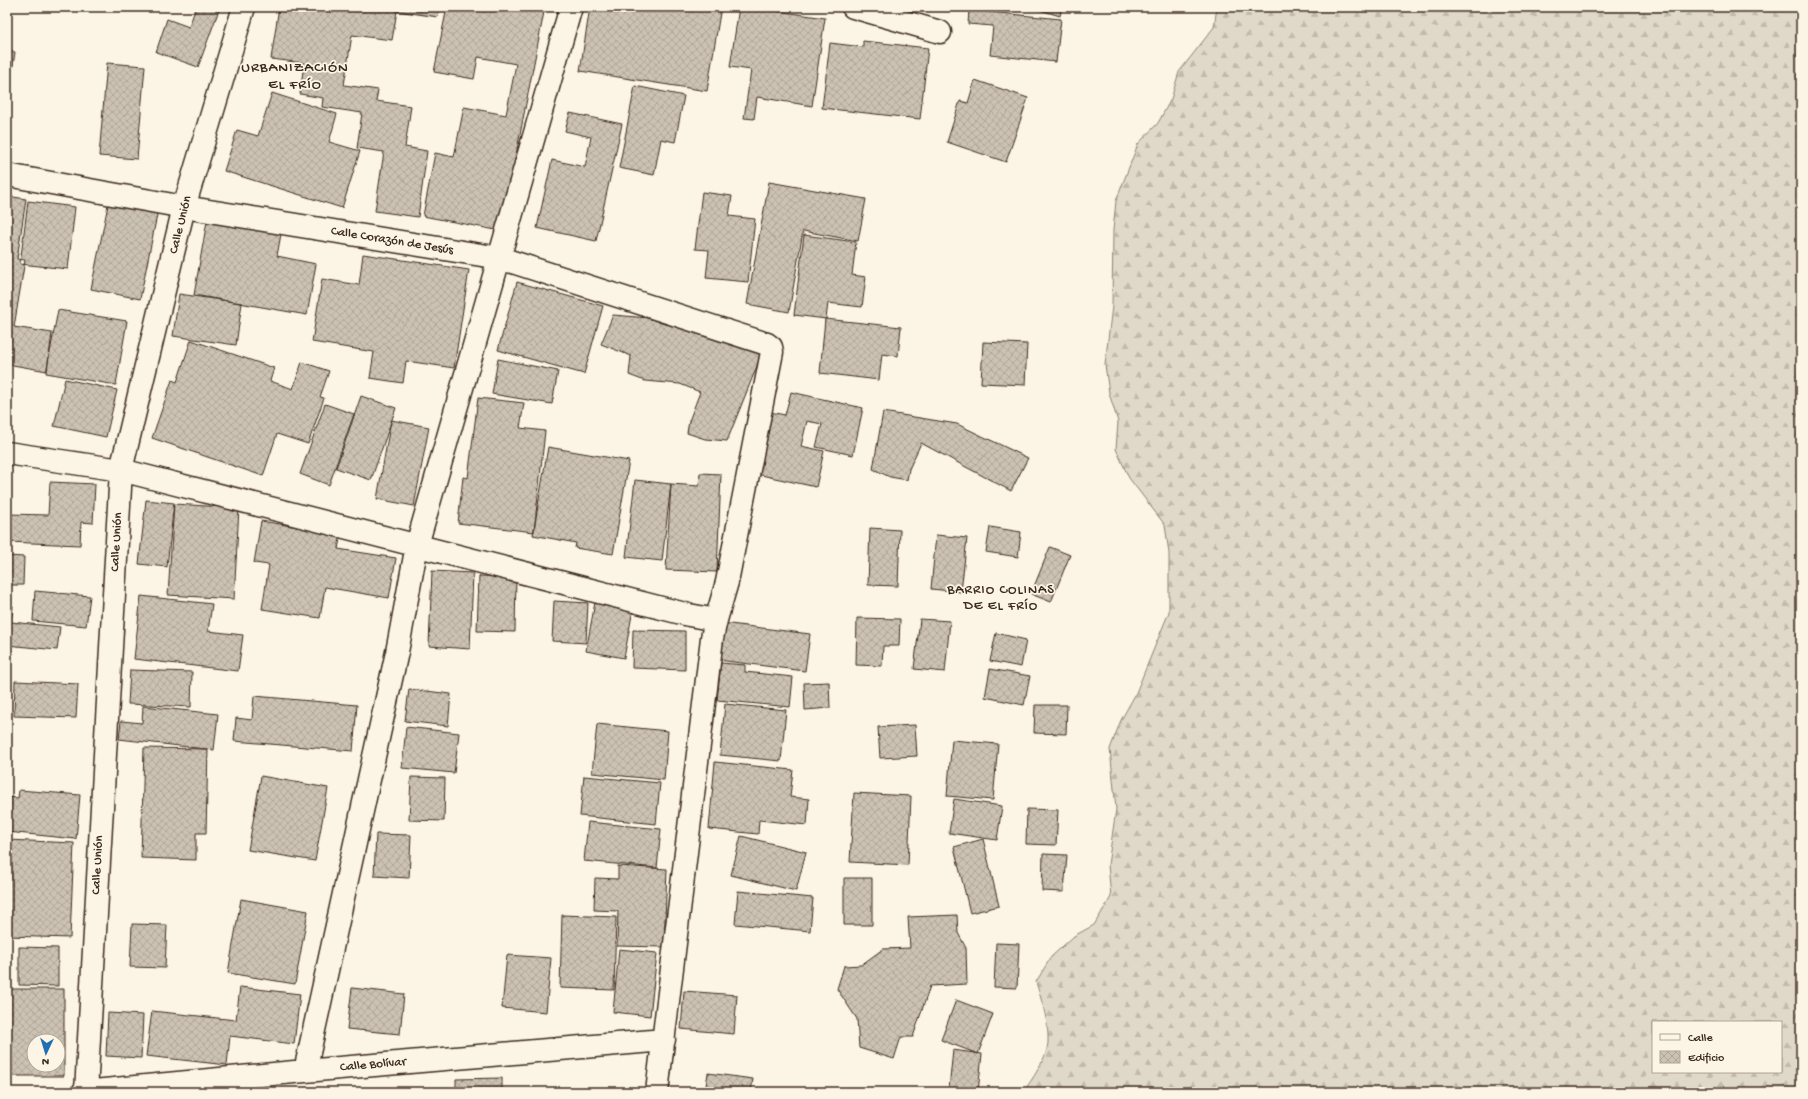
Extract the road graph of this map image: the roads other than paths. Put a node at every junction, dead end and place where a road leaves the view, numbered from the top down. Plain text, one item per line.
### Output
1 (244, 7) edge
2 (571, 7) edge
3 (853, 7) edge
4 (940, 32) dead end
5 (7, 175) edge
6 (184, 207) junction
7 (500, 258) junction
8 (7, 453) edge
9 (121, 470) junction
10 (417, 545) junction
11 (716, 620) junction
12 (664, 1040) junction
13 (305, 1071) junction
14 (85, 1092) edge
15 (656, 1092) edge

1 - 6 street, Calle Unión
2 - 7 street
3 - 4 street
5 - 6 street, Calle Corazón de Jesús
6 - 7 street, Calle Corazón de Jesús
6 - 9 street, Calle Unión
7 - 10 street
7 - 11 street, Calle Corazón de Jesús
8 - 9 street
9 - 10 street
9 - 14 street, Calle Unión
10 - 11 street
10 - 13 street
11 - 12 street
12 - 13 street, Calle Bolívar
12 - 15 street
13 - 14 street, Calle Bolívar

